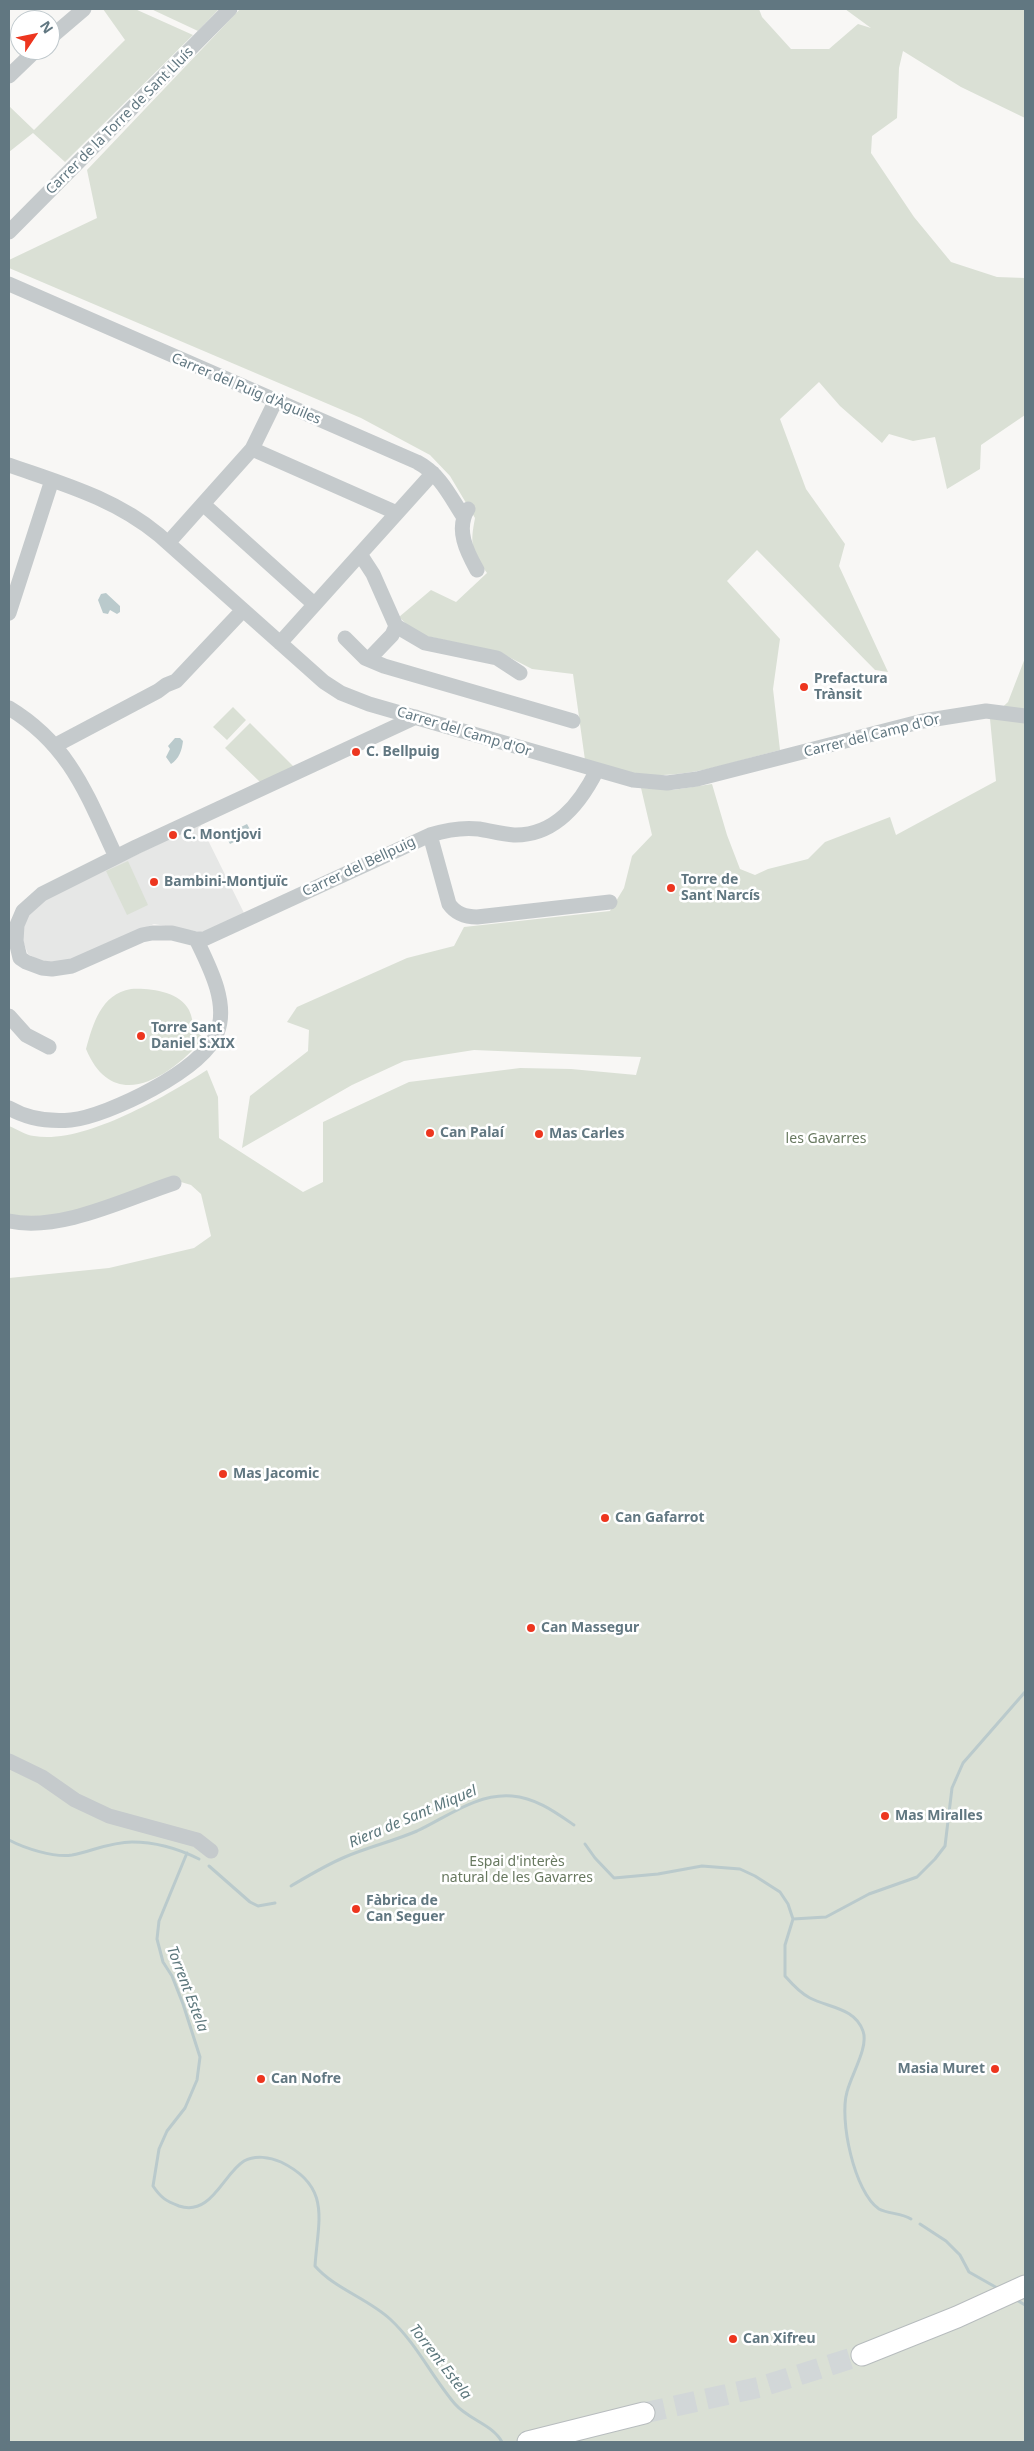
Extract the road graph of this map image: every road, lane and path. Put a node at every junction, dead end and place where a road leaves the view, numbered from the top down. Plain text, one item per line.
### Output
1 (84, 9) edge
2 (230, 9) edge
3 (60, 29) edge
4 (26, 60) edge
5 (9, 76) edge
6 (9, 232) edge
7 (9, 284) edge
8 (275, 402) junction
9 (252, 449) junction
10 (9, 465) edge
11 (433, 473) junction
12 (52, 480) junction
13 (203, 504) junction
14 (397, 513) junction
15 (168, 543) junction
16 (360, 554) junction
17 (478, 570) dead end
18 (314, 604) junction
19 (243, 610) junction
20 (9, 613) edge
21 (396, 626) junction
22 (345, 638) dead end
23 (280, 643) junction
24 (369, 658) junction
25 (520, 673) dead end
26 (9, 708) edge
27 (1025, 716) edge
28 (416, 717) junction
29 (573, 721) dead end
30 (56, 745) junction
31 (597, 770) junction
32 (430, 835) junction
33 (116, 857) junction
34 (610, 902) dead end
35 (196, 940) junction
36 (15, 962) edge
37 (9, 1016) edge
38 (49, 1047) dead end
39 (9, 1108) edge
40 (174, 1183) dead end
41 (9, 1221) edge
42 (9, 1761) edge
43 (212, 1852) dead end
44 (1025, 2286) edge
45 (862, 2355) tunnel mouth
46 (644, 2413) tunnel mouth
47 (528, 2442) edge

1 - 3 street
2 - 6 street, Carrer de la Torre de Sant Lluís
4 - 5 street
7 - 8 street, Carrer del Puig d'Àguiles
8 - 9 street
8 - 11 street, Carrer del Puig d'Àguiles
9 - 13 street
9 - 14 street
10 - 12 street, Carrer del Camp d'Or
11 - 14 street
11 - 17 street, Carrer del Puig d'Àguiles
12 - 15 street, Carrer del Camp d'Or
12 - 20 street
13 - 15 street
13 - 18 street
14 - 16 street
15 - 19 street, Carrer del Camp d'Or
16 - 18 street
16 - 21 street
18 - 23 street
19 - 23 street, Carrer del Camp d'Or
19 - 30 street
21 - 24 street
21 - 25 street
22 - 24 street
23 - 28 street, Carrer del Camp d'Or
24 - 29 street
26 - 30 street
27 - 31 street, Carrer del Camp d'Or
28 - 31 street, Carrer del Camp d'Or
28 - 33 street
30 - 33 street
31 - 32 street, Carrer del Bellpuig
32 - 34 street
32 - 35 street, Carrer del Bellpuig
33 - 36 street
35 - 36 street
35 - 39 street
37 - 38 street
40 - 41 street
42 - 43 street
44 - 45 highway
46 - 47 highway

